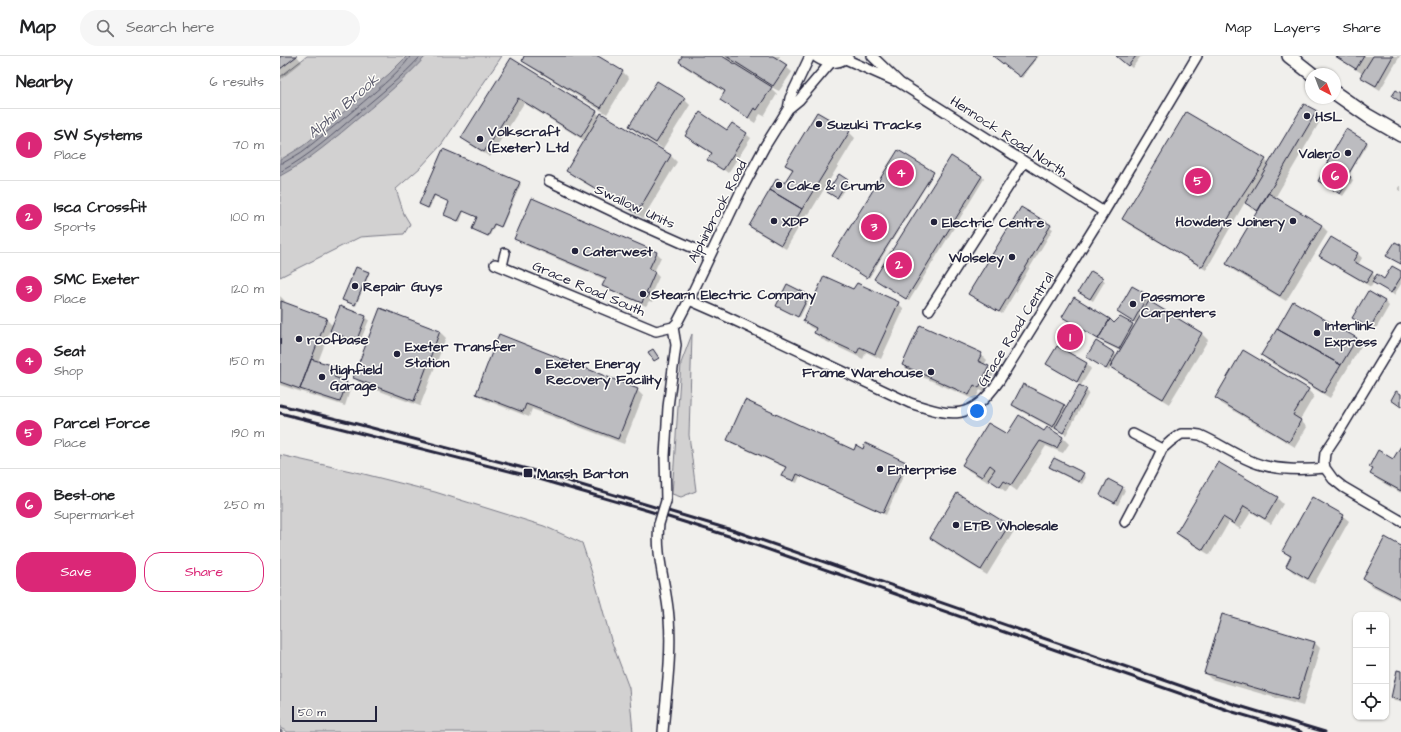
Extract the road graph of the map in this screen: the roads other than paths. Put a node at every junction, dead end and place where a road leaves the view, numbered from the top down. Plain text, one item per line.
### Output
1 (810, 56) edge
2 (818, 56) edge
3 (872, 56) edge
4 (1197, 56) edge
5 (1289, 56) edge
6 (840, 58) edge
7 (1305, 69) edge
8 (900, 83) junction
9 (1341, 97) edge
10 (788, 109) junction
11 (1401, 135) edge
12 (1024, 162) junction
13 (550, 181) dead end
14 (1104, 212) junction
15 (505, 253) dead end
16 (709, 255) junction
17 (689, 300) junction
18 (929, 310) dead end
19 (673, 327) junction
20 (1401, 328) edge
21 (1133, 434) dead end
22 (1162, 449) junction
23 (1325, 468) junction
24 (1401, 520) edge
25 (1124, 522) dead end
26 (663, 732) edge

1 - 10 street, Alphinbrook Road
2 - 6 street
3 - 8 street, Hennock Road North
4 - 14 street, Grace Road Central
5 - 7 street
6 - 8 street, Hennock Road North
6 - 10 street, Alphinbrook Road
8 - 12 street, Hennock Road North
9 - 11 street
10 - 16 street, Alphinbrook Road
12 - 14 street, Hennock Road North
12 - 18 street
13 - 16 street, Swallow Units
14 - 17 street, Grace Road Central
15 - 19 street, Grace Road South
16 - 17 street, Alphinbrook Road
17 - 19 street, Alphinbrook Road
19 - 26 street, bridge
20 - 23 street
21 - 22 street
22 - 23 street
22 - 25 street
23 - 24 street

